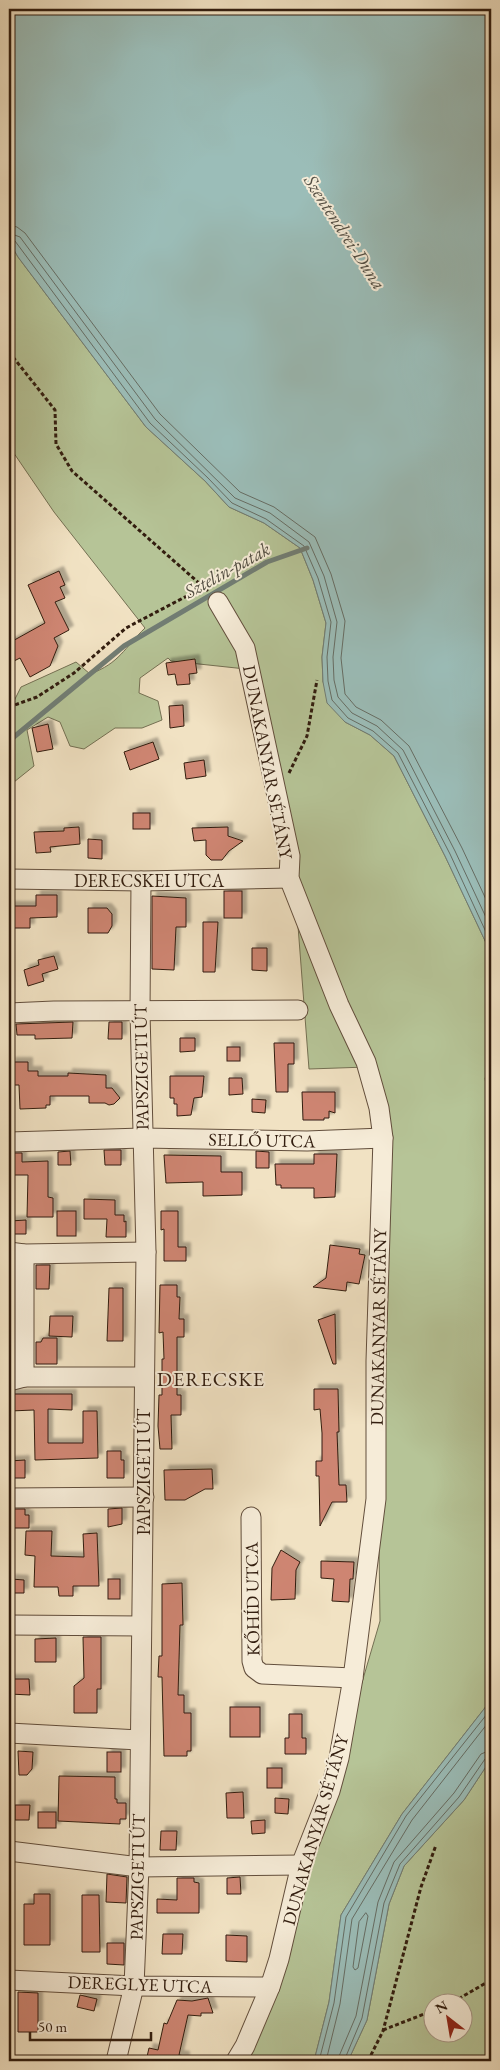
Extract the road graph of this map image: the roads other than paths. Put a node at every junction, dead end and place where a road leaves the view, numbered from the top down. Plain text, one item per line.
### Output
1 (218, 602) dead end
2 (289, 878) junction
3 (9, 879) edge
4 (141, 881) junction
5 (298, 1010) dead end
6 (140, 1012) junction
7 (9, 1013) edge
8 (142, 1138) junction
9 (383, 1138) junction
10 (9, 1142) edge
11 (146, 1252) junction
12 (16, 1253) edge
13 (143, 1377) junction
14 (16, 1379) edge
15 (144, 1497) junction
16 (9, 1498) edge
17 (251, 1517) dead end
18 (9, 1625) edge
19 (141, 1626) junction
20 (354, 1678) junction
21 (9, 1733) edge
22 (139, 1740) junction
23 (9, 1852) edge
24 (301, 1865) junction
25 (139, 1867) junction
26 (9, 1980) edge
27 (134, 1986) junction
28 (270, 1987) junction
29 (116, 2061) edge
30 (236, 2061) edge

1 - 2 street, DUNAKANYAR SÉTÁNY
2 - 4 street, DERECSKEI UTCA
2 - 9 street, DUNAKANYAR SÉTÁNY
3 - 4 street, DERECSKEI UTCA
4 - 6 street, PAPSZIGETI ÚT
5 - 6 street
6 - 7 street
6 - 8 street, PAPSZIGETI ÚT
8 - 9 street, SELLŐ UTCA
8 - 10 street, SELLŐ UTCA
8 - 11 street, PAPSZIGETI ÚT
9 - 20 street, DUNAKANYAR SÉTÁNY
11 - 12 street
11 - 13 street, PAPSZIGETI ÚT
12 - 14 street
13 - 14 street
13 - 15 street, PAPSZIGETI ÚT
15 - 16 street
15 - 19 street, PAPSZIGETI ÚT
17 - 20 street, KŐHÍD UTCA
18 - 19 street
19 - 22 street, PAPSZIGETI ÚT
20 - 24 street, DUNAKANYAR SÉTÁNY
21 - 22 street
22 - 25 street, PAPSZIGETI ÚT
23 - 25 street
24 - 25 street
24 - 28 street, DUNAKANYAR SÉTÁNY
25 - 27 street, PAPSZIGETI ÚT
26 - 27 street, DEREGLYE UTCA
27 - 28 street, DEREGLYE UTCA
27 - 29 street, PAPSZIGETI ÚT
28 - 30 street, DUNAKANYAR SÉTÁNY

